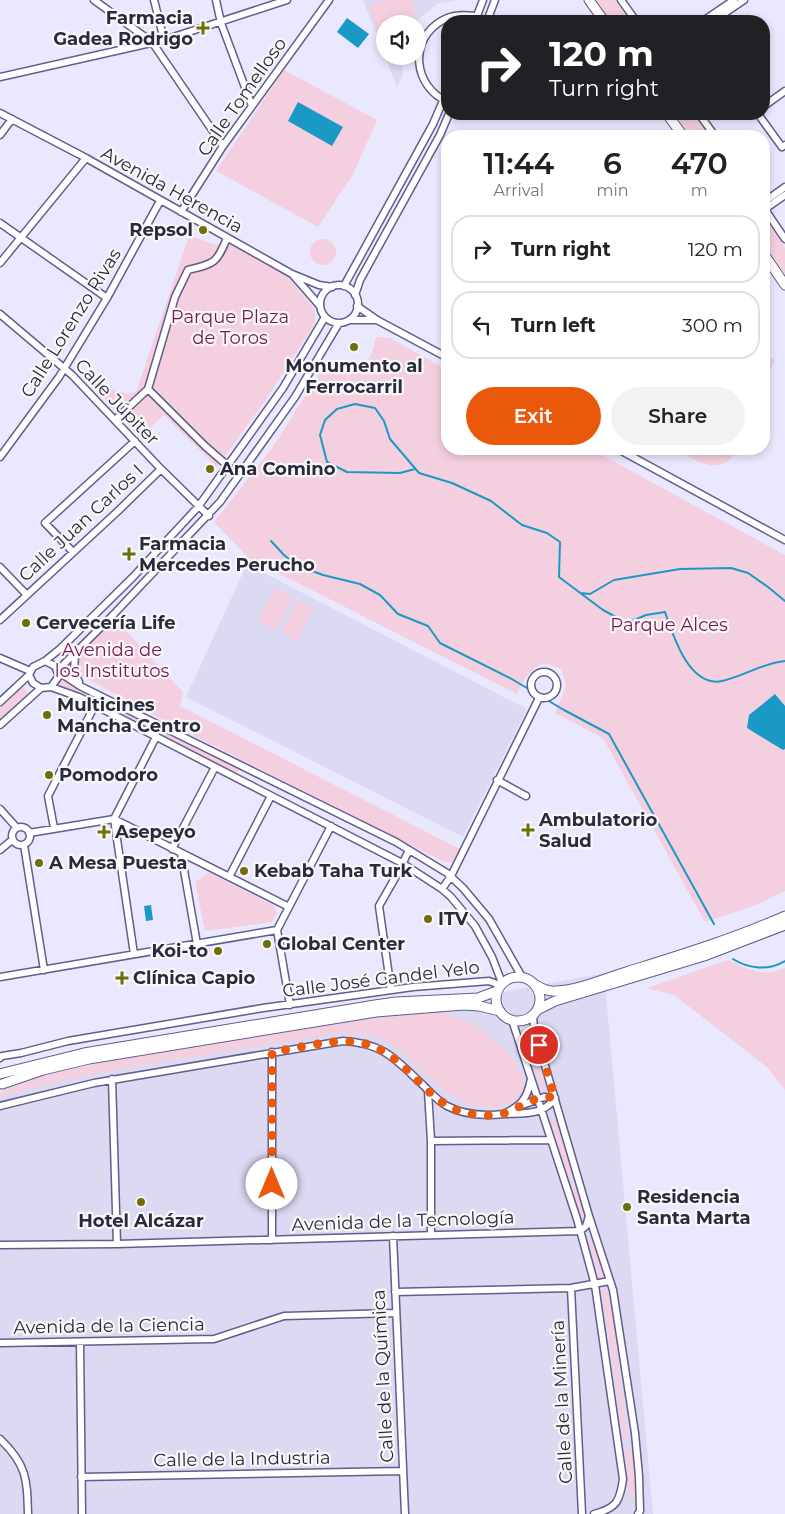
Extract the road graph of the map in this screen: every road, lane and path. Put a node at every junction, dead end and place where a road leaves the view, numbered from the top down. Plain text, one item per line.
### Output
1 (94, 0) edge
2 (154, 0) edge
3 (216, 0) edge
4 (287, 0) edge
5 (329, 0) edge
6 (483, 0) edge
7 (495, 0) edge
8 (589, 0) edge
9 (621, 0) edge
10 (734, 0) edge
11 (744, 0) edge
12 (477, 15) edge
13 (489, 15) edge
14 (600, 15) edge
15 (632, 15) edge
16 (712, 15) edge
17 (722, 15) edge
18 (441, 21) edge
19 (221, 23) junction
20 (164, 40) junction
21 (152, 42) junction
22 (0, 76) edge
23 (785, 91) edge
24 (441, 98) edge
25 (770, 102) edge
26 (252, 106) junction
27 (441, 109) edge
28 (0, 113) edge
29 (12, 119) junction
30 (763, 120) edge
31 (441, 133) edge
32 (0, 135) edge
33 (223, 146) junction
34 (783, 146) edge
35 (86, 158) junction
36 (785, 187) edge
37 (785, 195) edge
38 (770, 198) edge
39 (160, 201) junction
40 (770, 204) edge
41 (181, 212) junction
42 (770, 217) edge
43 (0, 223) edge
44 (21, 238) junction
45 (227, 238) junction
46 (785, 239) edge
47 (0, 263) edge
48 (770, 263) edge
49 (292, 274) junction
50 (785, 285) edge
51 (344, 286) junction
52 (332, 287) junction
53 (355, 295) junction
54 (107, 298) junction
55 (320, 306) junction
56 (357, 306) junction
57 (0, 314) edge
58 (325, 317) junction
59 (349, 320) junction
60 (377, 320) junction
61 (340, 323) junction
62 (441, 354) edge
63 (64, 369) junction
64 (148, 389) junction
65 (115, 420) junction
66 (135, 441) junction
67 (629, 455) edge
68 (0, 457) edge
69 (228, 466) junction
70 (160, 469) junction
71 (198, 507) junction
72 (209, 516) junction
73 (785, 540) edge
74 (73, 552) junction
75 (0, 567) edge
76 (27, 595) junction
77 (0, 620) edge
78 (75, 654) junction
79 (0, 658) edge
80 (45, 660) junction
81 (58, 671) junction
82 (29, 673) junction
83 (80, 686) junction
84 (51, 687) junction
85 (41, 688) junction
86 (539, 698) junction
87 (0, 702) edge
88 (95, 705) junction
89 (0, 725) edge
90 (156, 736) junction
91 (242, 766) junction
92 (214, 767) junction
93 (235, 777) junction
94 (497, 780) junction
95 (271, 796) junction
96 (526, 796) dead end
97 (0, 809) edge
98 (114, 819) junction
99 (331, 826) junction
100 (17, 828) junction
101 (54, 828) junction
102 (29, 833) junction
103 (12, 840) junction
104 (24, 845) junction
105 (172, 848) junction
106 (0, 850) edge
107 (409, 850) junction
108 (181, 853) junction
109 (402, 863) junction
110 (451, 876) junction
111 (230, 877) junction
112 (442, 889) junction
113 (289, 907) junction
114 (785, 916) edge
115 (785, 925) edge
116 (277, 930) junction
117 (197, 944) junction
118 (134, 954) junction
119 (44, 970) junction
120 (0, 977) edge
121 (522, 977) junction
122 (534, 984) junction
123 (500, 987) junction
124 (390, 990) junction
125 (290, 1005) junction
126 (500, 1011) junction
127 (535, 1012) junction
128 (512, 1020) junction
129 (272, 1052) junction
130 (0, 1058) edge
131 (531, 1078) junction
132 (0, 1080) edge
133 (112, 1080) junction
134 (428, 1090) junction
135 (555, 1098) junction
136 (538, 1099) junction
137 (0, 1106) edge
138 (517, 1107) junction
139 (542, 1111) junction
140 (504, 1114) junction
141 (551, 1140) junction
142 (431, 1141) junction
143 (589, 1216) junction
144 (580, 1231) junction
145 (431, 1235) junction
146 (392, 1236) junction
147 (272, 1240) junction
148 (117, 1244) junction
149 (0, 1245) edge
150 (610, 1281) junction
151 (595, 1285) junction
152 (571, 1288) junction
153 (395, 1292) junction
154 (395, 1313) junction
155 (80, 1342) junction
156 (0, 1343) edge
157 (0, 1439) edge
158 (403, 1471) junction
159 (81, 1478) junction
160 (639, 1513) edge
161 (28, 1514) edge
162 (82, 1514) edge
163 (405, 1514) edge
164 (582, 1514) edge
165 (594, 1514) edge

1 - 21 street
2 - 20 street
3 - 19 street
4 - 19 street
5 - 26 street, Calle Tomelloso
6 - 12 street
7 - 13 street
8 - 14 street
9 - 15 street
10 - 16 street
11 - 17 street
18 - 24 street
19 - 20 street
19 - 26 street
20 - 21 street
21 - 22 street
21 - 33 street
23 - 25 street
26 - 33 street, Calle Tomelloso
27 - 51 street
28 - 29 street, Avenida Herencia
29 - 32 street
29 - 35 street, Avenida Herencia
30 - 34 street
31 - 53 street
33 - 41 street, Calle Tomelloso
35 - 39 street, Avenida Herencia
35 - 44 street
36 - 38 street
37 - 40 street
39 - 41 street, Avenida Herencia
39 - 54 street, Calle Lorenzo Rivas
41 - 45 street, Avenida Herencia
42 - 46 street
43 - 44 street
44 - 47 street
44 - 54 street
45 - 49 street, Avenida Herencia
45 - 64 street
48 - 50 street
49 - 52 street, Avenida Herencia
49 - 55 street
51 - 52 street, Avenida Herencia
51 - 53 street
52 - 55 street
53 - 56 street
54 - 63 street, Calle Lorenzo Rivas
55 - 58 street
56 - 59 street
56 - 60 street
57 - 63 street, Calle Júpiter
58 - 61 street
58 - 69 street
59 - 60 street
59 - 61 street
60 - 62 street
61 - 72 street
63 - 65 street, Calle Júpiter
63 - 68 street, Calle Lorenzo Rivas
64 - 65 street
64 - 69 street
65 - 66 street, Calle Júpiter
66 - 70 street, Calle Júpiter
66 - 74 street
67 - 73 street
69 - 71 street
70 - 71 street, Calle Júpiter
70 - 74 street, Calle Juan Carlos I
71 - 72 street, Calle Júpiter
71 - 80 street
72 - 78 street
74 - 76 street, Calle Juan Carlos I
75 - 76 street
76 - 77 street, Calle Juan Carlos I
78 - 81 street
78 - 83 street
79 - 82 street
80 - 81 street
80 - 82 street
81 - 83 street
81 - 84 street
82 - 85 street
82 - 87 street
83 - 91 street
84 - 85 street
84 - 88 street
85 - 89 street
86 - 86 street
86 - 94 street
88 - 90 street
88 - 101 street
90 - 92 street
90 - 98 street
91 - 93 street
91 - 107 street
92 - 93 street
92 - 105 street
93 - 95 street
94 - 96 street
94 - 110 street
95 - 99 street
95 - 111 street
97 - 100 street
98 - 101 street
98 - 105 street
98 - 118 street
99 - 109 street
99 - 113 street
100 - 102 street
100 - 103 street
101 - 102 street
102 - 104 street
103 - 104 street
103 - 106 street
104 - 119 street
105 - 108 street
107 - 109 street
107 - 110 street
108 - 111 street
108 - 117 street
109 - 112 street
109 - 124 street
110 - 112 street
110 - 121 street
111 - 113 street
112 - 123 street
113 - 116 street
114 - 122 street
115 - 127 street
116 - 117 street
116 - 125 street
117 - 118 street
118 - 119 street
119 - 120 street
121 - 122 street
121 - 123 street
122 - 127 street
123 - 124 street, Calle José Candel Yelo
123 - 126 street
123 - 132 street
124 - 125 street, Calle José Candel Yelo
125 - 130 street, Calle José Candel Yelo
126 - 128 street
126 - 132 street
127 - 128 street
127 - 135 street
128 - 131 street
129 - 133 street
129 - 134 street
129 - 147 street
131 - 136 street
131 - 138 street
133 - 137 street
133 - 148 street
134 - 140 street
134 - 142 street
135 - 136 street
135 - 139 street
135 - 143 street
136 - 138 street
136 - 139 street
138 - 140 street
139 - 140 street
139 - 141 street
141 - 142 street
141 - 144 street
142 - 145 street
143 - 144 street
143 - 150 street
144 - 145 street, Avenida de la Tecnología
144 - 151 street
145 - 146 street, Avenida de la Tecnología
146 - 147 street, Avenida de la Tecnología
146 - 153 street, Calle de la Química
147 - 148 street, Avenida de la Tecnología
148 - 149 street, Avenida de la Tecnología
150 - 151 street
150 - 160 street
151 - 152 street
151 - 165 street
152 - 153 street
152 - 164 street, Calle de la Minería
153 - 154 street, Calle de la Química
154 - 155 street, Avenida de la Ciencia
154 - 158 street, Calle de la Química
155 - 156 street, Avenida de la Ciencia
155 - 159 street
157 - 161 street
158 - 159 street, Calle de la Industria
158 - 163 street, Calle de la Química
159 - 162 street

